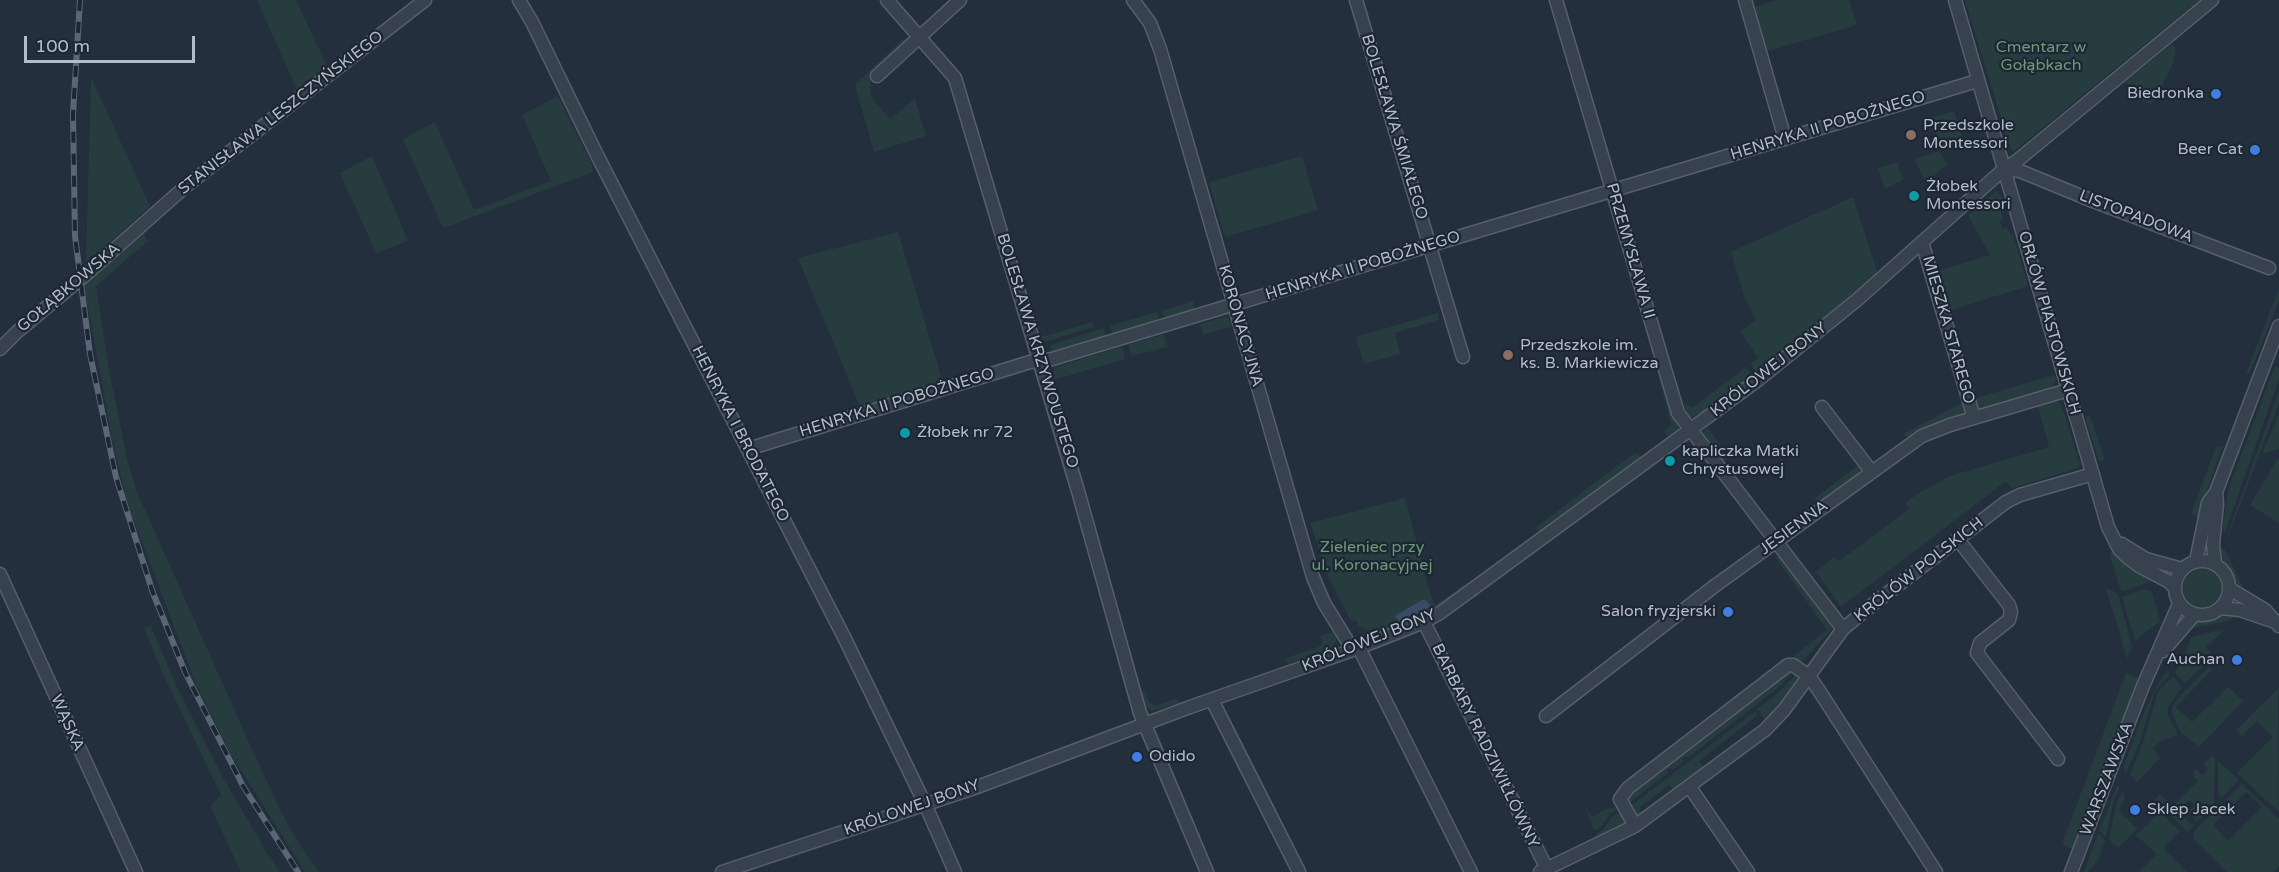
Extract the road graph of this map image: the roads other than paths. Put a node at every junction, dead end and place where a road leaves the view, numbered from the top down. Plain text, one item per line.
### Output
1 (425, 0) edge
2 (519, 0) edge
3 (888, 0) edge
4 (960, 0) edge
5 (1133, 0) edge
6 (1356, 0) edge
7 (1556, 0) edge
8 (1744, 0) edge
9 (1954, 0) edge
10 (2212, 0) edge
11 (921, 36) junction
12 (877, 76) dead end
13 (1977, 81) junction
14 (1785, 139) junction
15 (2004, 169) junction
16 (1612, 191) junction
17 (139, 228) joint
18 (1922, 242) junction
19 (1430, 246) junction
20 (2269, 268) dead end
21 (1233, 305) junction
22 (2279, 326) edge
23 (0, 349) edge
24 (1463, 357) dead end
25 (1039, 360) junction
26 (2068, 390) junction
27 (1822, 407) dead end
28 (1974, 418) junction
29 (1690, 431) junction
30 (748, 449) junction
31 (1871, 471) junction
32 (2093, 474) junction
33 (2216, 492) junction
34 (2116, 540) junction
35 (1775, 541) junction
36 (1963, 546) dead end
37 (2196, 561) junction
38 (2215, 564) junction
39 (2181, 569) junction
40 (0, 574) edge
41 (2174, 587) junction
42 (2230, 589) junction
43 (2179, 604) junction
44 (2221, 608) junction
45 (2194, 615) junction
46 (1424, 622) junction
47 (2277, 624) edge
48 (1843, 629) junction
49 (1356, 649) junction
50 (1809, 676) junction
51 (2142, 686) junction
52 (1212, 700) junction
53 (1546, 716) dead end
54 (1144, 724) junction
55 (2058, 759) dead end
56 (1689, 786) junction
57 (925, 804) junction
58 (1635, 826) junction
59 (1544, 871) edge
60 (136, 872) edge
61 (722, 872) edge
62 (955, 872) edge
63 (1207, 872) edge
64 (1299, 872) edge
65 (1471, 872) edge
66 (1748, 872) edge
67 (1936, 872) edge
68 (2071, 872) edge

1 - 17 street, STANISŁAWA LESZCZYŃSKIEGO
2 - 30 street, HENRYKA I BRODATEGO
3 - 11 street, BOLESŁAWA KRZYWOUSTEGO
4 - 11 street
5 - 21 street, KORONACYJNA
6 - 19 street, BOLESŁAWA ŚMIAŁEGO
7 - 16 street, PRZEMYSŁAWA II
8 - 14 street
9 - 13 street, ORŁÓW PIASTOWSKICH
10 - 15 street, KRÓLOWEJ BONY
11 - 12 street
11 - 25 street, BOLESŁAWA KRZYWOUSTEGO
13 - 14 street, HENRYKA II POBOŻNEGO
13 - 15 street, ORŁÓW PIASTOWSKICH
14 - 16 street, HENRYKA II POBOŻNEGO
15 - 18 street, KRÓLOWEJ BONY
15 - 20 street, LISTOPADOWA
15 - 26 street, ORŁÓW PIASTOWSKICH
16 - 19 street, HENRYKA II POBOŻNEGO
16 - 29 street, PRZEMYSŁAWA II
17 - 23 street, GOŁĄBKOWSKA
18 - 28 street, MIESZKA STAREGO
18 - 29 street, KRÓLOWEJ BONY
19 - 21 street, HENRYKA II POBOŻNEGO
19 - 24 street, BOLESŁAWA ŚMIAŁEGO
21 - 25 street, HENRYKA II POBOŻNEGO
21 - 49 street, KORONACYJNA
22 - 33 street
25 - 30 street, HENRYKA II POBOŻNEGO
25 - 54 street, BOLESŁAWA KRZYWOUSTEGO
26 - 28 street, JESIENNA
26 - 32 street, ORŁÓW PIASTOWSKICH
27 - 31 street
28 - 31 street, JESIENNA
29 - 35 street, PRZEMYSŁAWA II
29 - 46 street, KRÓLOWEJ BONY
30 - 57 street, HENRYKA I BRODATEGO
31 - 35 street, JESIENNA
32 - 34 street, ORŁÓW PIASTOWSKICH
32 - 48 street, KRÓLÓW POLSKICH
33 - 37 street
33 - 38 street
34 - 39 street
34 - 41 street, ORŁÓW PIASTOWSKICH
35 - 48 street, PRZEMYSŁAWA II
35 - 53 street, JESIENNA
36 - 55 street
37 - 38 street
37 - 39 street
38 - 42 street
39 - 41 street
40 - 60 street, WĄSKA
41 - 43 street
42 - 44 street
42 - 47 street
43 - 45 street
43 - 51 street, WARSZAWSKA
44 - 45 street
44 - 47 street
45 - 51 street, WARSZAWSKA
46 - 49 street, KRÓLOWEJ BONY
46 - 59 street, BARBARY RADZIWIŁŁÓWNY
48 - 50 street, KRÓLÓW POLSKICH
49 - 52 street, KRÓLOWEJ BONY
49 - 65 street, KORONACYJNA
50 - 56 street, KRÓLÓW POLSKICH
50 - 58 street
50 - 67 street
51 - 68 street, WARSZAWSKA
52 - 54 street, KRÓLOWEJ BONY
52 - 64 street
54 - 57 street, KRÓLOWEJ BONY
54 - 63 street, BOLESŁAWA KRZYWOUSTEGO
56 - 58 street, KRÓLÓW POLSKICH
56 - 66 street
57 - 61 street, KRÓLOWEJ BONY
57 - 62 street, HENRYKA I BRODATEGO
58 - 59 street, KRÓLÓW POLSKICH

